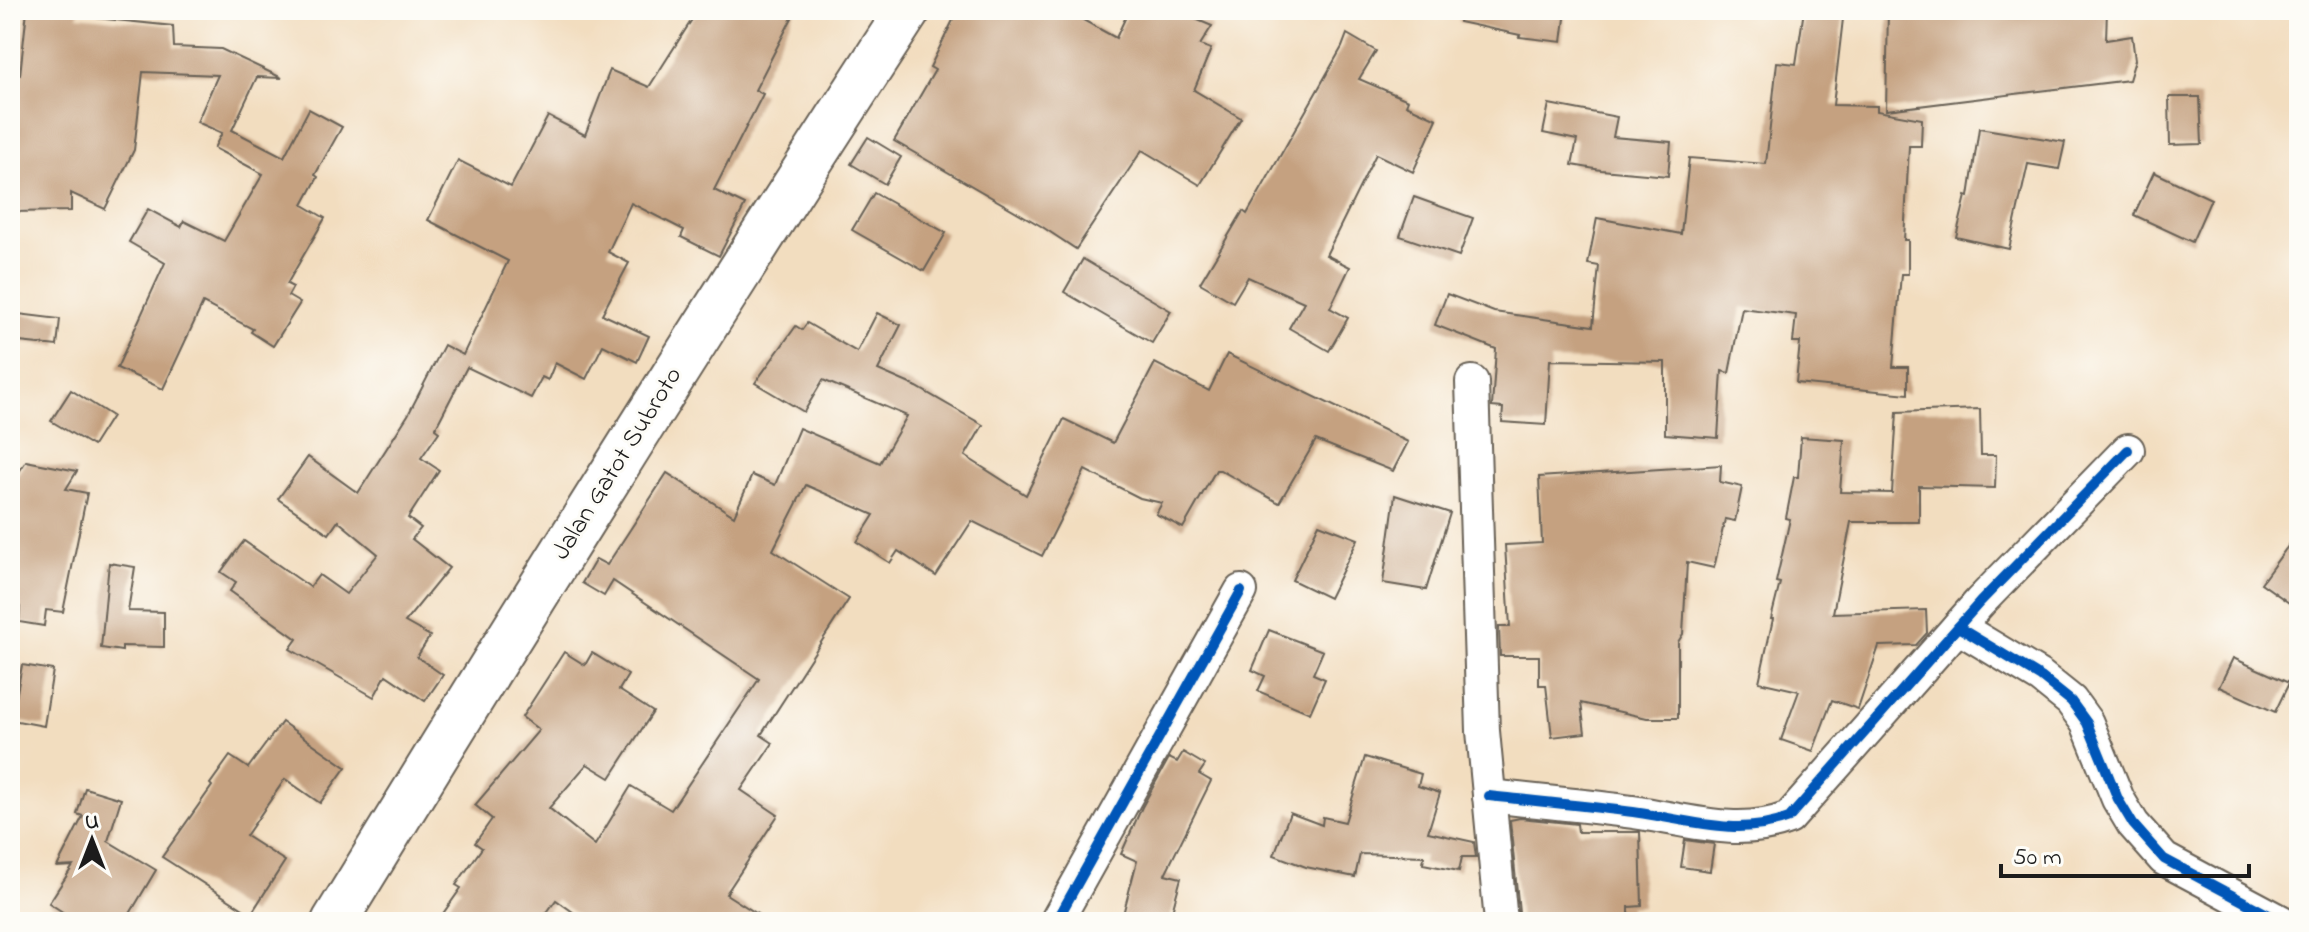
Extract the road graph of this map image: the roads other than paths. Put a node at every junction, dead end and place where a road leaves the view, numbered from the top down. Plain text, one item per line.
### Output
1 (908, 10) edge
2 (1472, 382) dead end
3 (2128, 450) dead end
4 (1241, 591) dead end
5 (1958, 627) junction
6 (1489, 796) junction
7 (334, 922) edge
8 (1056, 922) edge
9 (1501, 922) edge
10 (2282, 922) edge

1 - 7 highway, Jalan Gatot Subroto
2 - 6 street
3 - 5 street
4 - 8 street
5 - 6 street
5 - 10 street
6 - 9 street

